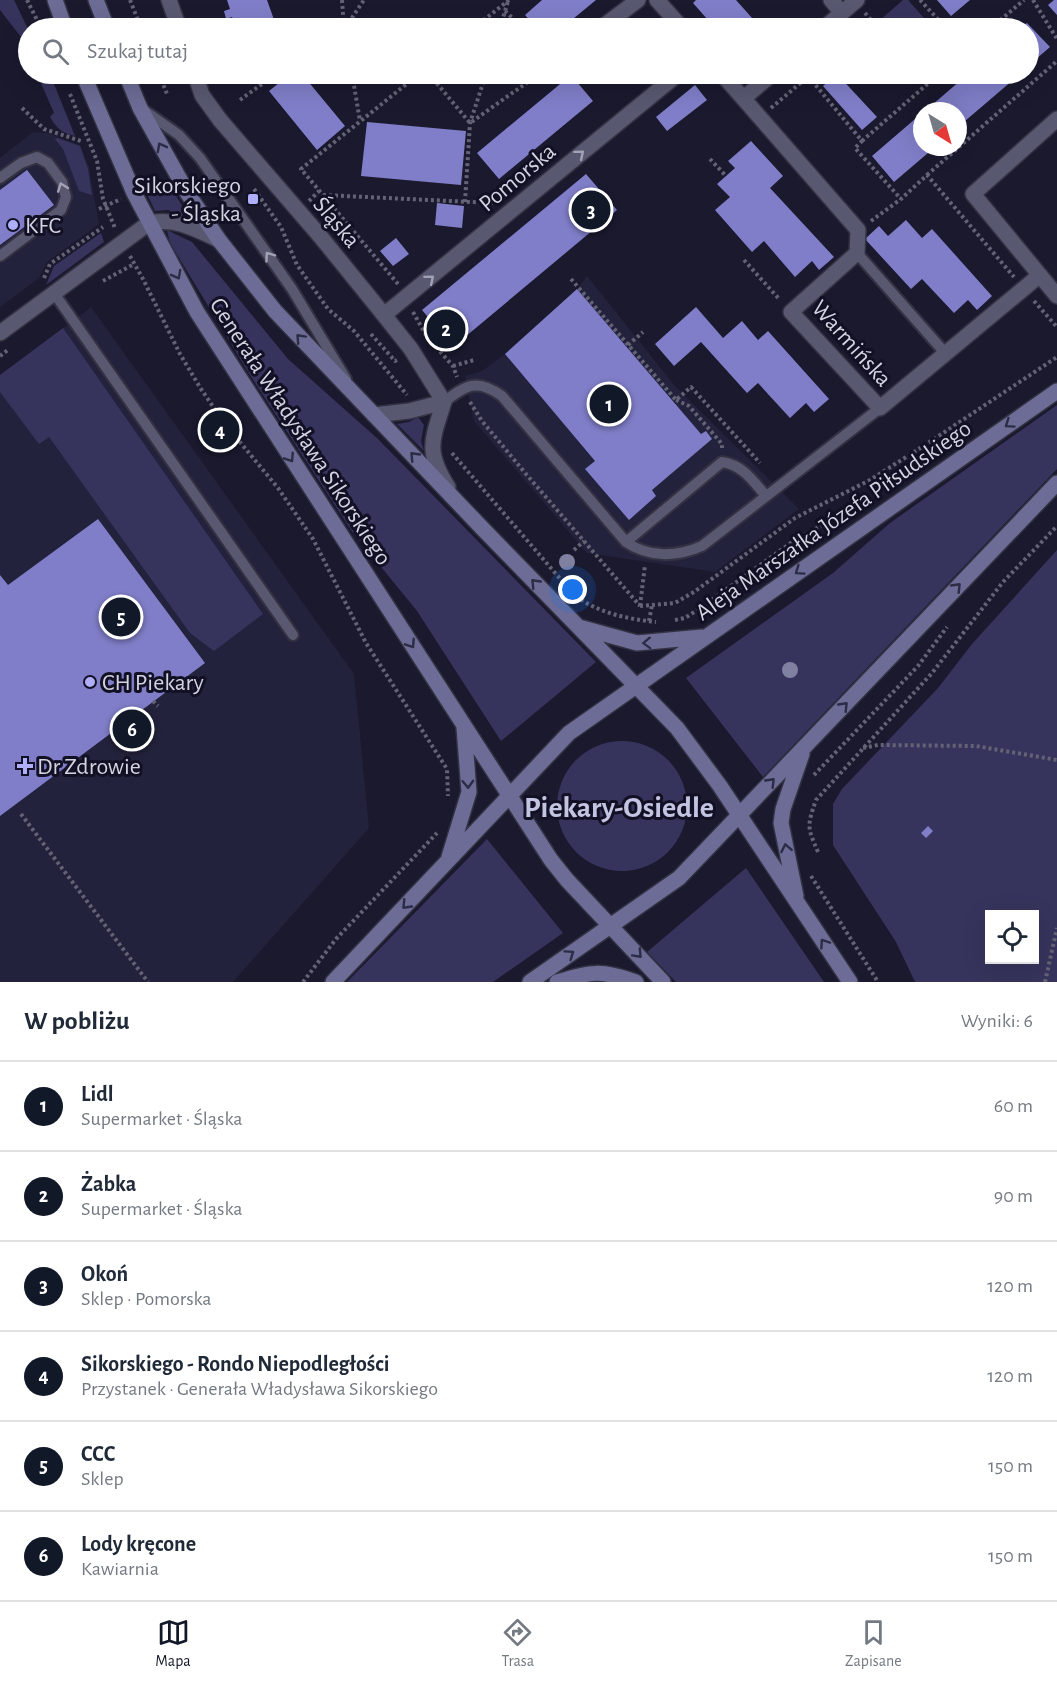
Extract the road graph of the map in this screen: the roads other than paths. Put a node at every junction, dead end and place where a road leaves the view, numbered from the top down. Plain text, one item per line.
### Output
1 (55, 0) edge
2 (96, 0) edge
3 (170, 0) edge
4 (638, 0) edge
5 (657, 0) edge
6 (831, 0) edge
7 (859, 5) edge
8 (842, 13) junction
9 (61, 18) edge
10 (103, 18) edge
11 (176, 18) edge
12 (614, 18) edge
13 (673, 18) edge
14 (836, 18) edge
15 (87, 84) edge
16 (130, 84) edge
17 (198, 84) edge
18 (666, 84) edge
19 (731, 84) edge
20 (760, 84) edge
21 (744, 98) junction
22 (140, 108) junction
23 (1057, 119) edge
24 (0, 178) edge
25 (149, 223) junction
26 (219, 240) junction
27 (856, 253) junction
28 (0, 256) edge
29 (1040, 275) junction
30 (54, 293) junction
31 (1057, 296) edge
32 (384, 315) junction
33 (0, 333) edge
34 (946, 354) junction
35 (1057, 391) edge
36 (355, 395) junction
37 (444, 402) junction
38 (880, 408) junction
39 (374, 415) junction
40 (1057, 483) edge
41 (766, 496) junction
42 (456, 500) junction
43 (626, 542) junction
44 (578, 627) junction
45 (293, 634) dead end
46 (705, 637) junction
47 (634, 685) junction
48 (464, 726) junction
49 (804, 748) junction
50 (509, 796) junction
51 (740, 816) junction
52 (447, 862) junction
53 (798, 905) junction
54 (611, 926) junction
55 (333, 982) edge
56 (530, 982) edge
57 (557, 982) edge
58 (636, 982) edge
59 (663, 982) edge
60 (850, 982) edge

1 - 9 street
2 - 10 street
3 - 11 street
4 - 12 street
5 - 13 street
6 - 8 street
7 - 8 street
8 - 14 street
15 - 25 street, Generała Władysława Sikorskiego
16 - 22 street, Generała Władysława Sikorskiego
17 - 32 street, Śląska
32 -> 18 street, Pomorska
19 - 21 street
20 - 21 street
21 - 27 street
26 -> 22 street, Generała Władysława Sikorskiego
36 -> 22 lane
23 - 29 street
28 -> 24 lane
25 - 26 street
25 - 30 street
25 -> 48 street, Generała Władysława Sikorskiego
36 -> 26 street, Generała Władysława Sikorskiego
27 - 34 lane
27 - 38 street, Warmińska
29 - 31 street
29 - 34 street, Warmińska
30 - 33 street
30 - 45 lane
32 - 37 street, Śląska
34 - 38 street, Warmińska
35 -> 46 street, Aleja Marszałka Józefa Piłsudskiego
36 - 39 street, Generała Władysława Sikorskiego
37 - 39 street
37 - 42 street
37 - 43 lane
38 - 41 lane
42 -> 39 street, Generała Władysława Sikorskiego
49 -> 40 street
41 - 43 lane
41 - 43 lane
44 -> 42 street, Generała Władysława Sikorskiego
46 -> 44 street
44 - 47 street, Generała Władysława Sikorskiego
46 - 47 street, Aleja Marszałka Józefa Piłsudskiego
47 - 50 street, Aleja Marszałka Józefa Piłsudskiego
47 - 51 street, Generała Władysława Sikorskiego
48 - 50 street, Generała Władysława Sikorskiego
48 -> 52 street
51 -> 49 street
53 -> 49 street
50 - 52 street
50 - 54 street, Generała Władysława Sikorskiego
51 - 53 street
51 - 54 street
52 -> 55 street
60 -> 53 street
56 -> 54 street
54 -> 59 street
57 - 58 street

